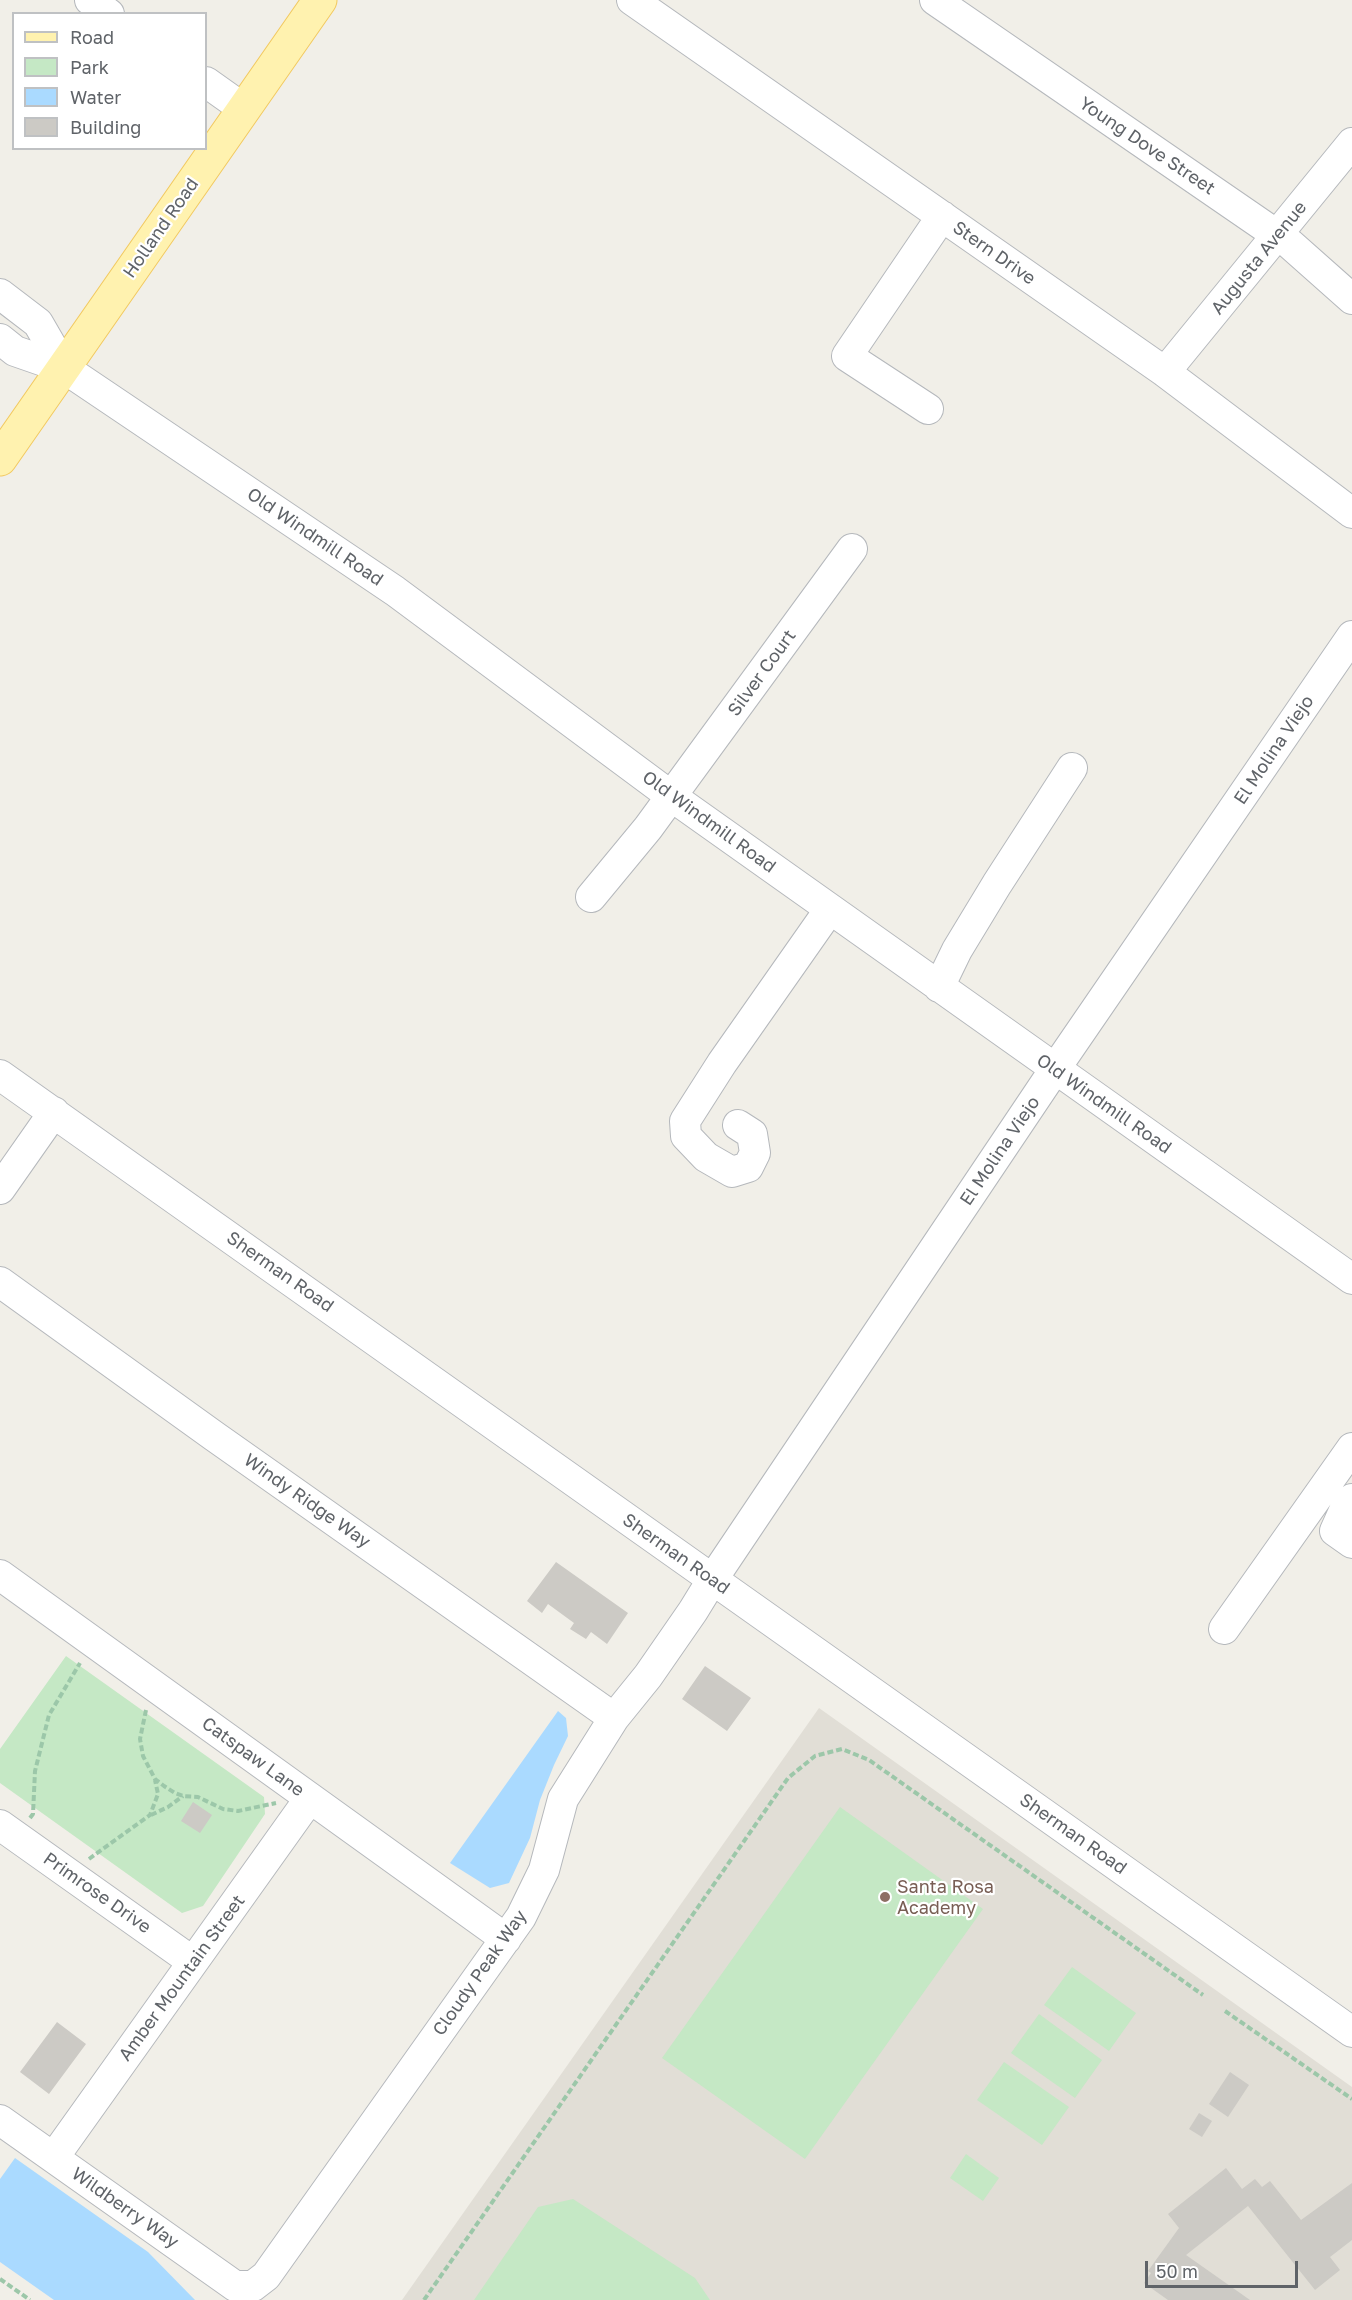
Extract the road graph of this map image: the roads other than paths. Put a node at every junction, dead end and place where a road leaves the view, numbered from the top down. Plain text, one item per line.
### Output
1 (90, 0) edge
2 (320, 0) edge
3 (632, 0) edge
4 (935, 0) edge
5 (106, 12) edge
6 (207, 83) edge
7 (244, 109) junction
8 (1352, 144) edge
9 (942, 216) junction
10 (1278, 236) junction
11 (0, 294) edge
12 (1352, 300) edge
13 (0, 339) edge
14 (64, 368) junction
15 (1165, 372) junction
16 (928, 409) dead end
17 (0, 459) edge
18 (1352, 513) edge
19 (852, 549) dead end
20 (1352, 636) edge
21 (1072, 768) dead end
22 (671, 796) junction
23 (591, 897) dead end
24 (830, 909) junction
25 (939, 987) junction
26 (1055, 1069) junction
27 (0, 1075) edge
28 (54, 1112) junction
29 (738, 1125) dead end
30 (0, 1189) edge
31 (1352, 1279) edge
32 (0, 1282) edge
33 (1352, 1448) edge
34 (1352, 1499) edge
35 (1352, 1543) edge
36 (0, 1575) edge
37 (712, 1580) junction
38 (1224, 1629) dead end
39 (614, 1718) junction
40 (310, 1798) junction
41 (9, 1831) edge
42 (506, 1939) junction
43 (193, 1962) junction
44 (1352, 2032) edge
45 (0, 2120) edge
46 (54, 2157) junction
47 (253, 2286) joint

1 - 5 street
2 - 7 main road, Holland Road
3 - 9 street, Stern Drive
4 - 10 street, Young Dove Street
6 - 7 street
7 - 14 main road, Holland Road
8 - 10 street, Augusta Avenue
9 - 15 street, Stern Drive
9 - 16 street
10 - 12 street, Young Dove Street
10 - 15 street, Augusta Avenue
11 - 14 street
13 - 14 street
14 - 17 main road, Holland Road
14 - 22 street, Old Windmill Road
15 - 18 street, Stern Drive
19 - 22 street, Silver Court
20 - 26 street, El Molina Viejo
21 - 25 street
22 - 23 street, Silver Court
22 - 24 street, Old Windmill Road
24 - 25 street, Old Windmill Road
24 - 29 street
25 - 26 street, Old Windmill Road
26 - 31 street, Old Windmill Road
26 - 37 street, El Molina Viejo
27 - 28 street, Sherman Road
28 - 30 street
28 - 37 street, Sherman Road
32 - 39 street, Windy Ridge Way
33 - 38 street
34 - 35 street
36 - 40 street, Catspaw Lane
37 - 39 street, Cloudy Peak Way
37 - 44 street, Sherman Road
39 - 42 street, Cloudy Peak Way
40 - 42 street, Catspaw Lane
40 - 43 street, Amber Mountain Street
41 - 43 street, Primrose Drive
42 - 47 street, Cloudy Peak Way
43 - 46 street, Amber Mountain Street
45 - 46 street, Wildberry Way
46 - 47 street, Wildberry Way

